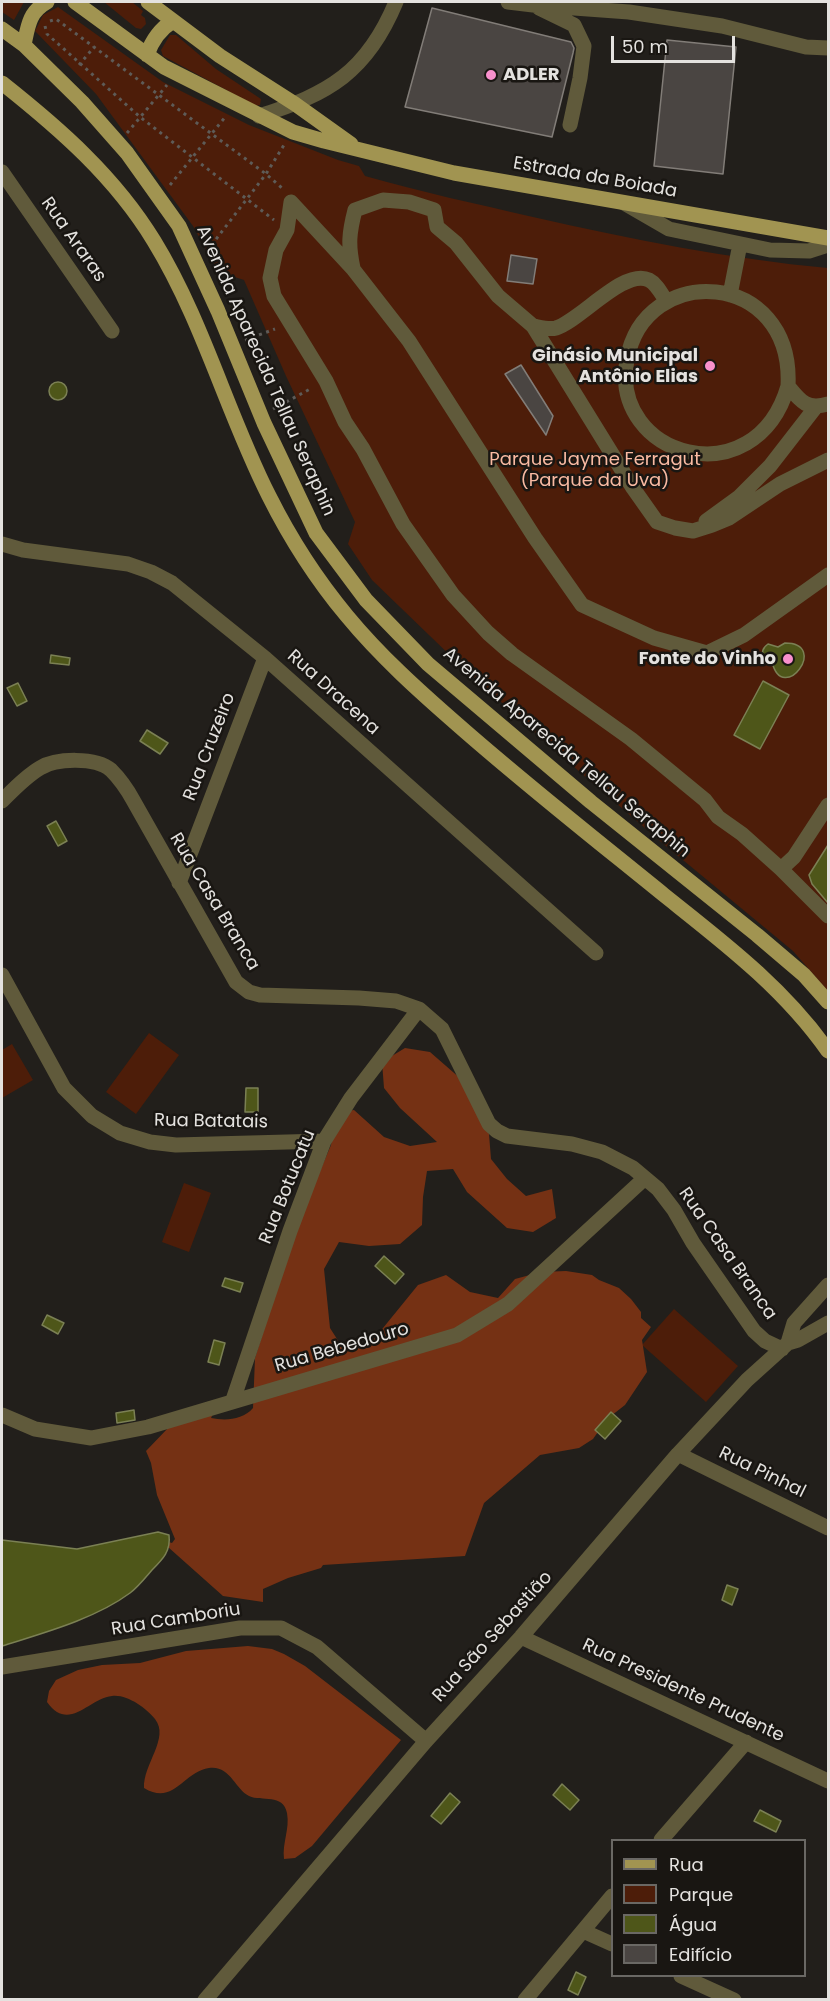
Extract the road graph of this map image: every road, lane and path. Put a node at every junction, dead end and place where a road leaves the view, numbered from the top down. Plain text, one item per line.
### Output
1 (47, 2) edge
2 (75, 2) edge
3 (148, 2) edge
4 (396, 2) edge
5 (508, 2) edge
6 (533, 5) junction
7 (173, 21) junction
8 (2, 29) edge
9 (24, 45) junction
10 (94, 47) junction
11 (828, 48) edge
12 (147, 55) junction
13 (79, 65) junction
14 (175, 73) junction
15 (2, 83) edge
16 (159, 96) junction
17 (235, 103) junction
18 (295, 104) junction
19 (259, 116) junction
20 (140, 117) junction
21 (570, 125) dead end
22 (293, 132) junction
23 (212, 135) junction
24 (118, 143) junction
25 (356, 148) junction
26 (193, 157) junction
27 (2, 172) edge
28 (266, 174) junction
29 (159, 198) junction
30 (248, 198) junction
31 (291, 202) junction
32 (624, 202) junction
33 (287, 230) junction
34 (828, 238) edge
35 (740, 244) junction
36 (828, 245) edge
37 (196, 265) junction
38 (353, 269) junction
39 (730, 295) junction
40 (667, 302) junction
41 (291, 323) junction
42 (532, 326) junction
43 (112, 331) dead end
44 (232, 345) junction
45 (326, 381) junction
46 (788, 386) junction
47 (822, 406) edge
48 (260, 415) junction
49 (828, 460) edge
50 (693, 531) junction
51 (2, 544) edge
52 (828, 575) edge
53 (265, 658) junction
54 (2, 801) edge
55 (828, 805) edge
56 (781, 869) junction
57 (179, 883) junction
58 (828, 916) edge
59 (596, 953) dead end
60 (2, 975) edge
61 (828, 1002) edge
62 (419, 1009) junction
63 (828, 1051) edge
64 (324, 1141) junction
65 (645, 1178) junction
66 (828, 1285) edge
67 (828, 1323) edge
68 (785, 1346) junction
69 (232, 1400) junction
70 (2, 1415) edge
71 (678, 1454) junction
72 (828, 1528) edge
73 (521, 1637) junction
74 (2, 1667) edge
75 (426, 1741) junction
76 (746, 1742) junction
77 (828, 1781) edge
78 (662, 1839) edge
79 (611, 1897) edge
80 (582, 1931) junction
81 (611, 1944) edge
82 (683, 1977) edge
83 (205, 2000) edge
84 (525, 2000) edge
85 (734, 2000) edge

1 - 9 main road
2 - 12 main road, Estrada da Boiada
3 - 7 main road
4 - 18 street
5 - 6 street
6 - 11 street
6 - 21 street
7 - 12 main road
7 - 18 main road
8 - 9 main road, Avenida Aparecida Tellau Seraphin
9 - 24 main road, Avenida Aparecida Tellau Seraphin
10 - 13 path
10 - 13 path
10 - 16 path
12 - 14 main road, Estrada da Boiada
13 - 20 path
14 - 16 path
14 - 17 main road, Estrada da Boiada
15 - 63 main road
16 - 20 path
16 - 23 path
17 - 19 main road, Estrada da Boiada
17 - 23 path
18 - 19 street
18 - 25 main road
19 - 22 main road, Estrada da Boiada
20 - 24 path
20 - 26 path
22 - 25 main road, Estrada da Boiada
22 - 28 path
23 - 26 path
23 - 28 path
24 - 29 main road, Avenida Aparecida Tellau Seraphin
25 - 32 main road, Estrada da Boiada
26 - 29 path
26 - 30 path
27 - 43 street, Rua Araras
28 - 30 path
28 - 31 path
29 - 37 main road, Avenida Aparecida Tellau Seraphin
30 - 33 path
30 - 37 path
31 - 33 street
31 - 38 street
32 - 34 main road, Estrada da Boiada
32 - 35 street
33 - 41 street
35 - 36 street
35 - 39 street
37 - 44 main road, Avenida Aparecida Tellau Seraphin
38 - 42 street
38 - 52 street
39 - 40 street
39 - 46 street
40 - 42 street
40 - 46 street
41 - 44 path
41 - 45 street
42 - 50 street
44 - 48 main road, Avenida Aparecida Tellau Seraphin
45 - 48 path
45 - 56 street
46 - 47 street
47 - 50 street
48 - 61 main road, Avenida Aparecida Tellau Seraphin
49 - 50 street
51 - 53 street, Rua Dracena
53 - 57 street, Rua Cruzeiro
53 - 59 street, Rua Dracena
54 - 57 street, Rua Casa Branca
55 - 56 street
56 - 58 street
57 - 62 street, Rua Casa Branca
60 - 64 street, Rua Batatais
62 - 64 street, Rua Botucatu
62 - 65 street, Rua Casa Branca
64 - 69 street, Rua Botucatu
65 - 68 street, Rua Casa Branca
65 - 69 street, Rua Bebedouro
66 - 68 street, Rua Casa Branca
67 - 68 street, Rua São Sebastião
68 - 71 street, Rua São Sebastião
69 - 70 street, Rua Bebedouro
71 - 72 street, Rua Pinhal
71 - 73 street, Rua São Sebastião
73 - 75 street, Rua São Sebastião
73 - 76 street, Rua Presidente Prudente
74 - 75 street, Rua Camboriu
75 - 83 street, Rua São Sebastião
76 - 77 street, Rua Presidente Prudente
76 - 78 street
79 - 80 street
80 - 81 street
80 - 84 street
82 - 85 street

